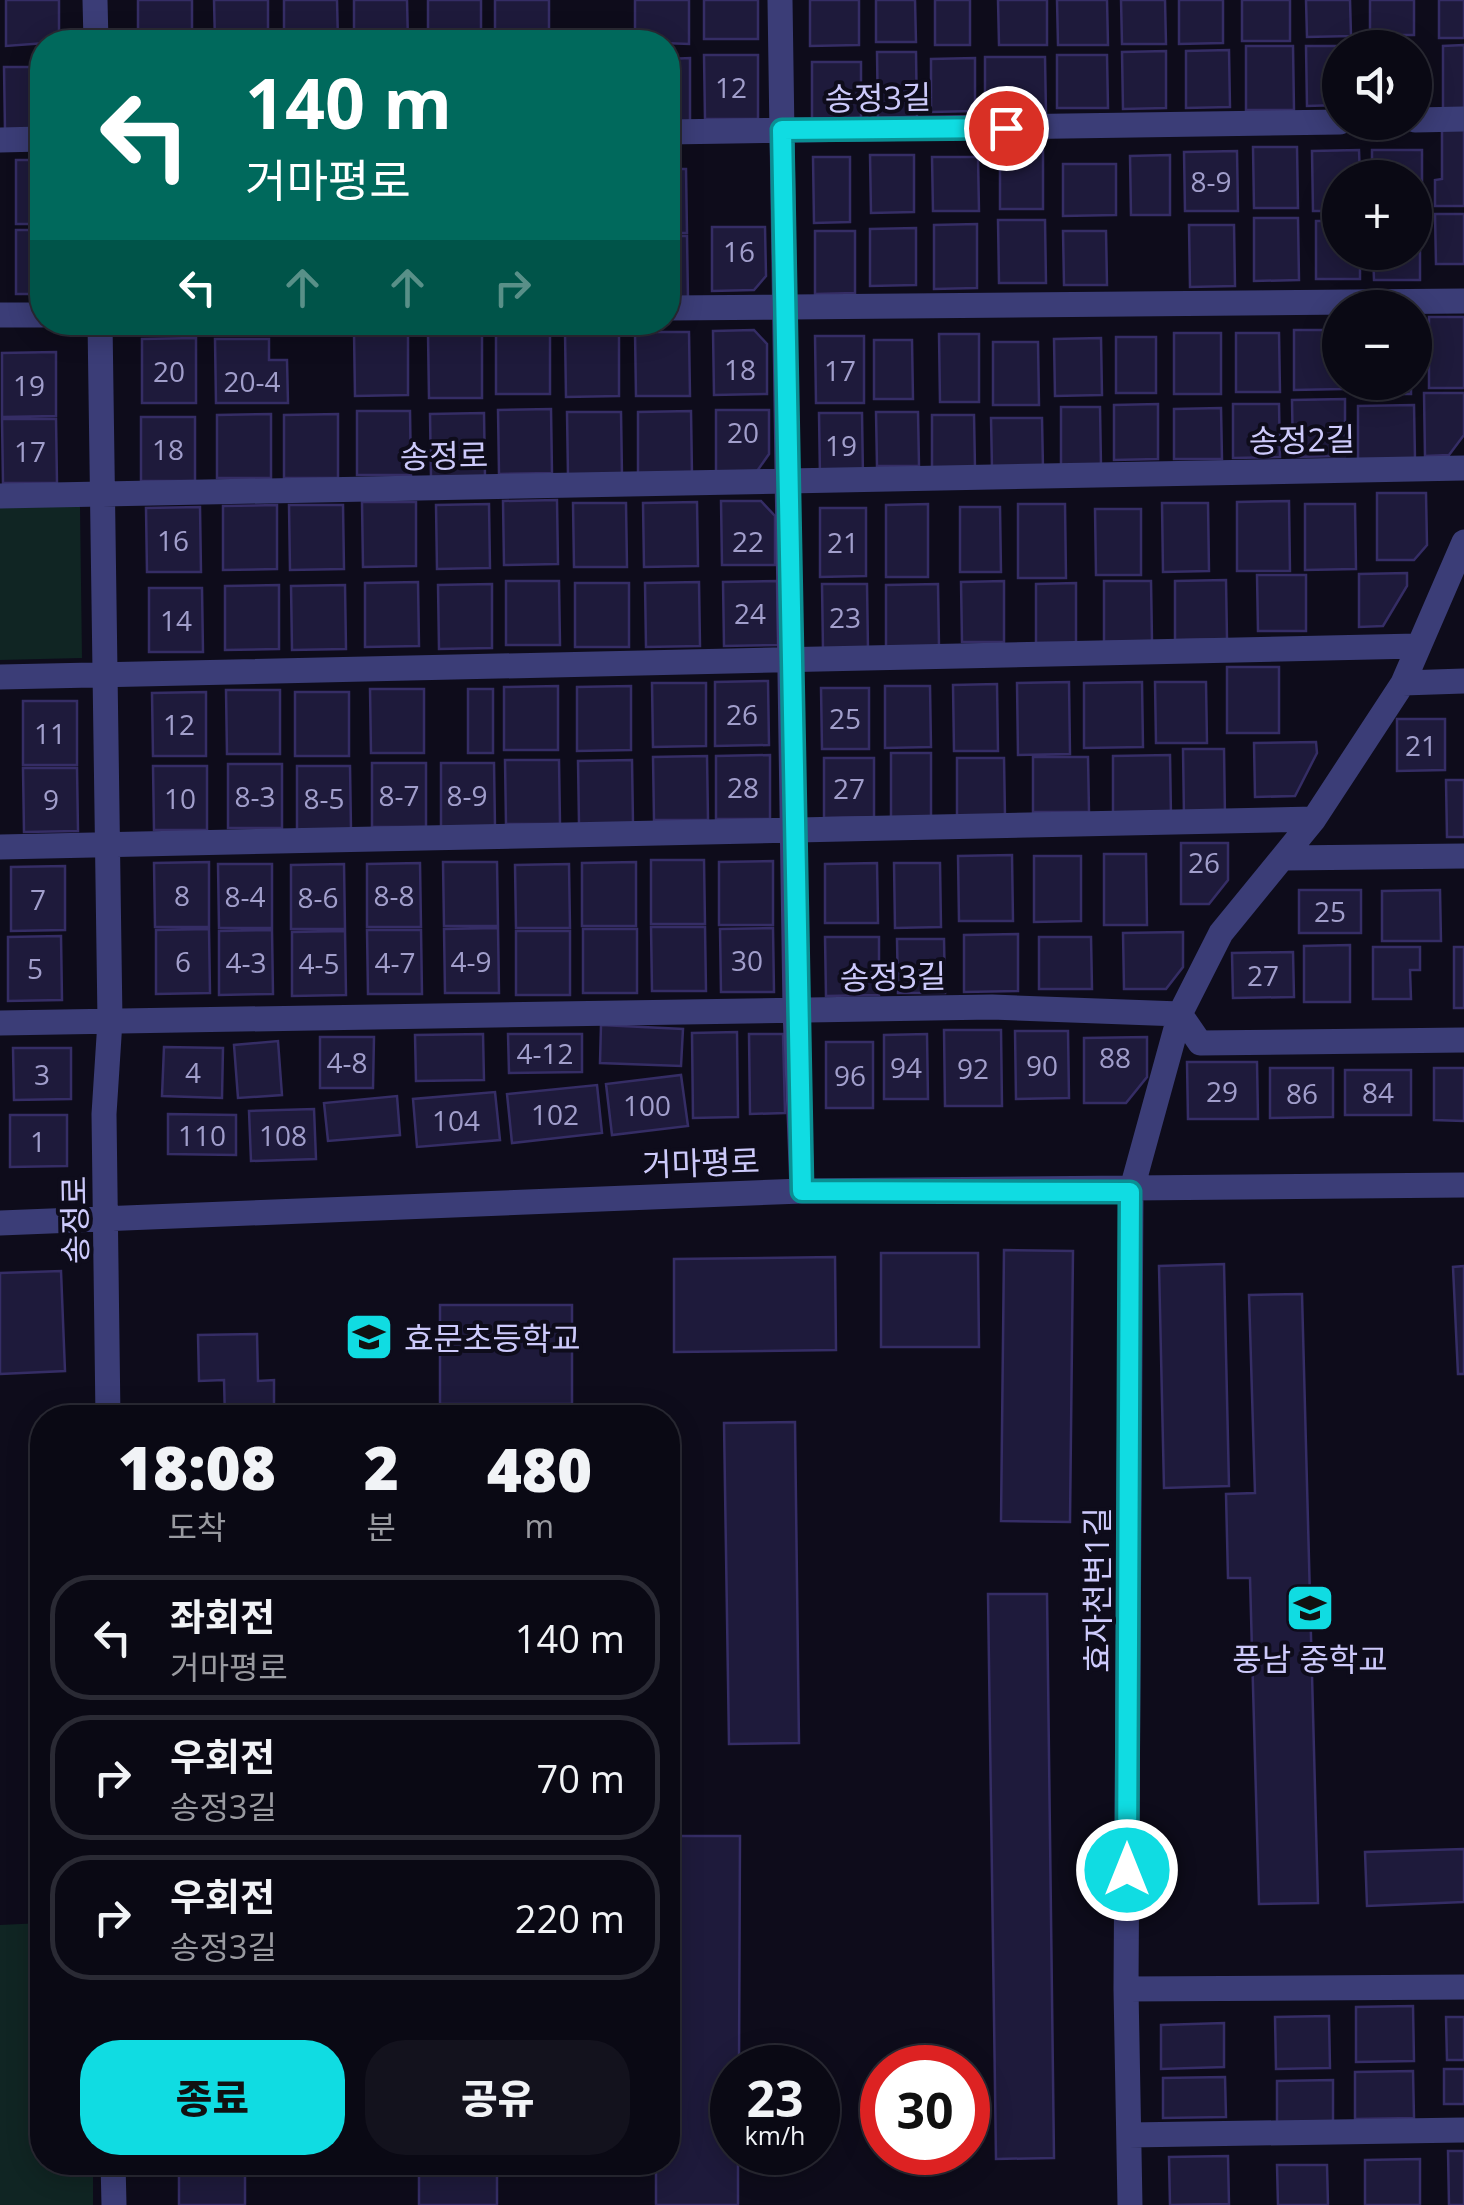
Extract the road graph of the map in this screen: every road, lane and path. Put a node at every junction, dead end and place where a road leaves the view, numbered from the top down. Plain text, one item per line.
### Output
1 (95, 0) edge
2 (780, 0) edge
3 (96, 30) edge
4 (1464, 119) edge
5 (1432, 120) edge
6 (1322, 122) edge
7 (782, 130) junction
8 (680, 132) edge
9 (30, 139) edge
10 (0, 140) edge
11 (1464, 301) edge
12 (785, 307) junction
13 (680, 308) edge
14 (30, 314) edge
15 (0, 315) edge
16 (100, 335) edge
17 (1464, 468) edge
18 (788, 482) junction
19 (102, 494) junction
20 (0, 496) edge
21 (1464, 542) edge
22 (1417, 646) junction
23 (790, 660) junction
24 (105, 674) junction
25 (0, 676) edge
26 (1464, 680) edge
27 (1403, 682) junction
28 (1314, 819) junction
29 (792, 831) junction
30 (108, 845) junction
31 (0, 847) edge
32 (1464, 856) edge
33 (1286, 858) junction
34 (795, 1010) junction
35 (1180, 1014) junction
36 (110, 1021) junction
37 (0, 1023) edge
38 (1464, 1040) edge
39 (1464, 1186) edge
40 (802, 1191) junction
41 (1130, 1192) junction
42 (107, 1220) junction
43 (0, 1223) edge
44 (108, 1405) edge
45 (1464, 1987) edge
46 (1126, 1989) junction
47 (1464, 2130) edge
48 (1129, 2136) junction
49 (113, 2175) edge
50 (114, 2205) edge
51 (1130, 2205) edge

1 - 3 street
2 - 7 street, 송정3길
4 - 5 street
6 - 7 street, 송정3길
7 - 8 street
7 - 12 street, 송정3길
9 - 10 street
11 - 12 street
12 - 13 street
12 - 18 street, 송정3길
14 - 15 street
16 - 19 street, 송정로
17 - 18 street, 송정2길
18 - 19 street, 송정로
18 - 23 street, 송정3길
19 - 20 street, 송정로
19 - 24 street, 송정로
21 - 22 street
22 - 23 street
22 - 27 street
23 - 24 street
23 - 29 street, 송정3길
24 - 25 street
24 - 30 street, 송정로
26 - 27 street
27 - 28 street
28 - 29 street
28 - 33 street
29 - 30 street
29 - 34 street, 송정3길
30 - 31 street
30 - 36 street, 송정로
32 - 33 street
33 - 35 street
34 - 35 street, 송정3길
34 - 36 street
34 - 40 street, 송정3길
35 - 38 street
35 - 41 street
36 - 37 street
36 - 42 street, 송정로
39 - 41 street, 거마평로
40 - 41 street, 거마평로
40 - 42 street, 거마평로
41 - 46 street, 효자천변1길
42 - 43 street, 거마평로
42 - 44 street, 송정로
45 - 46 street
46 - 48 street, 효자천변1길
47 - 48 street
48 - 51 street, 효자천변1길
49 - 50 street

